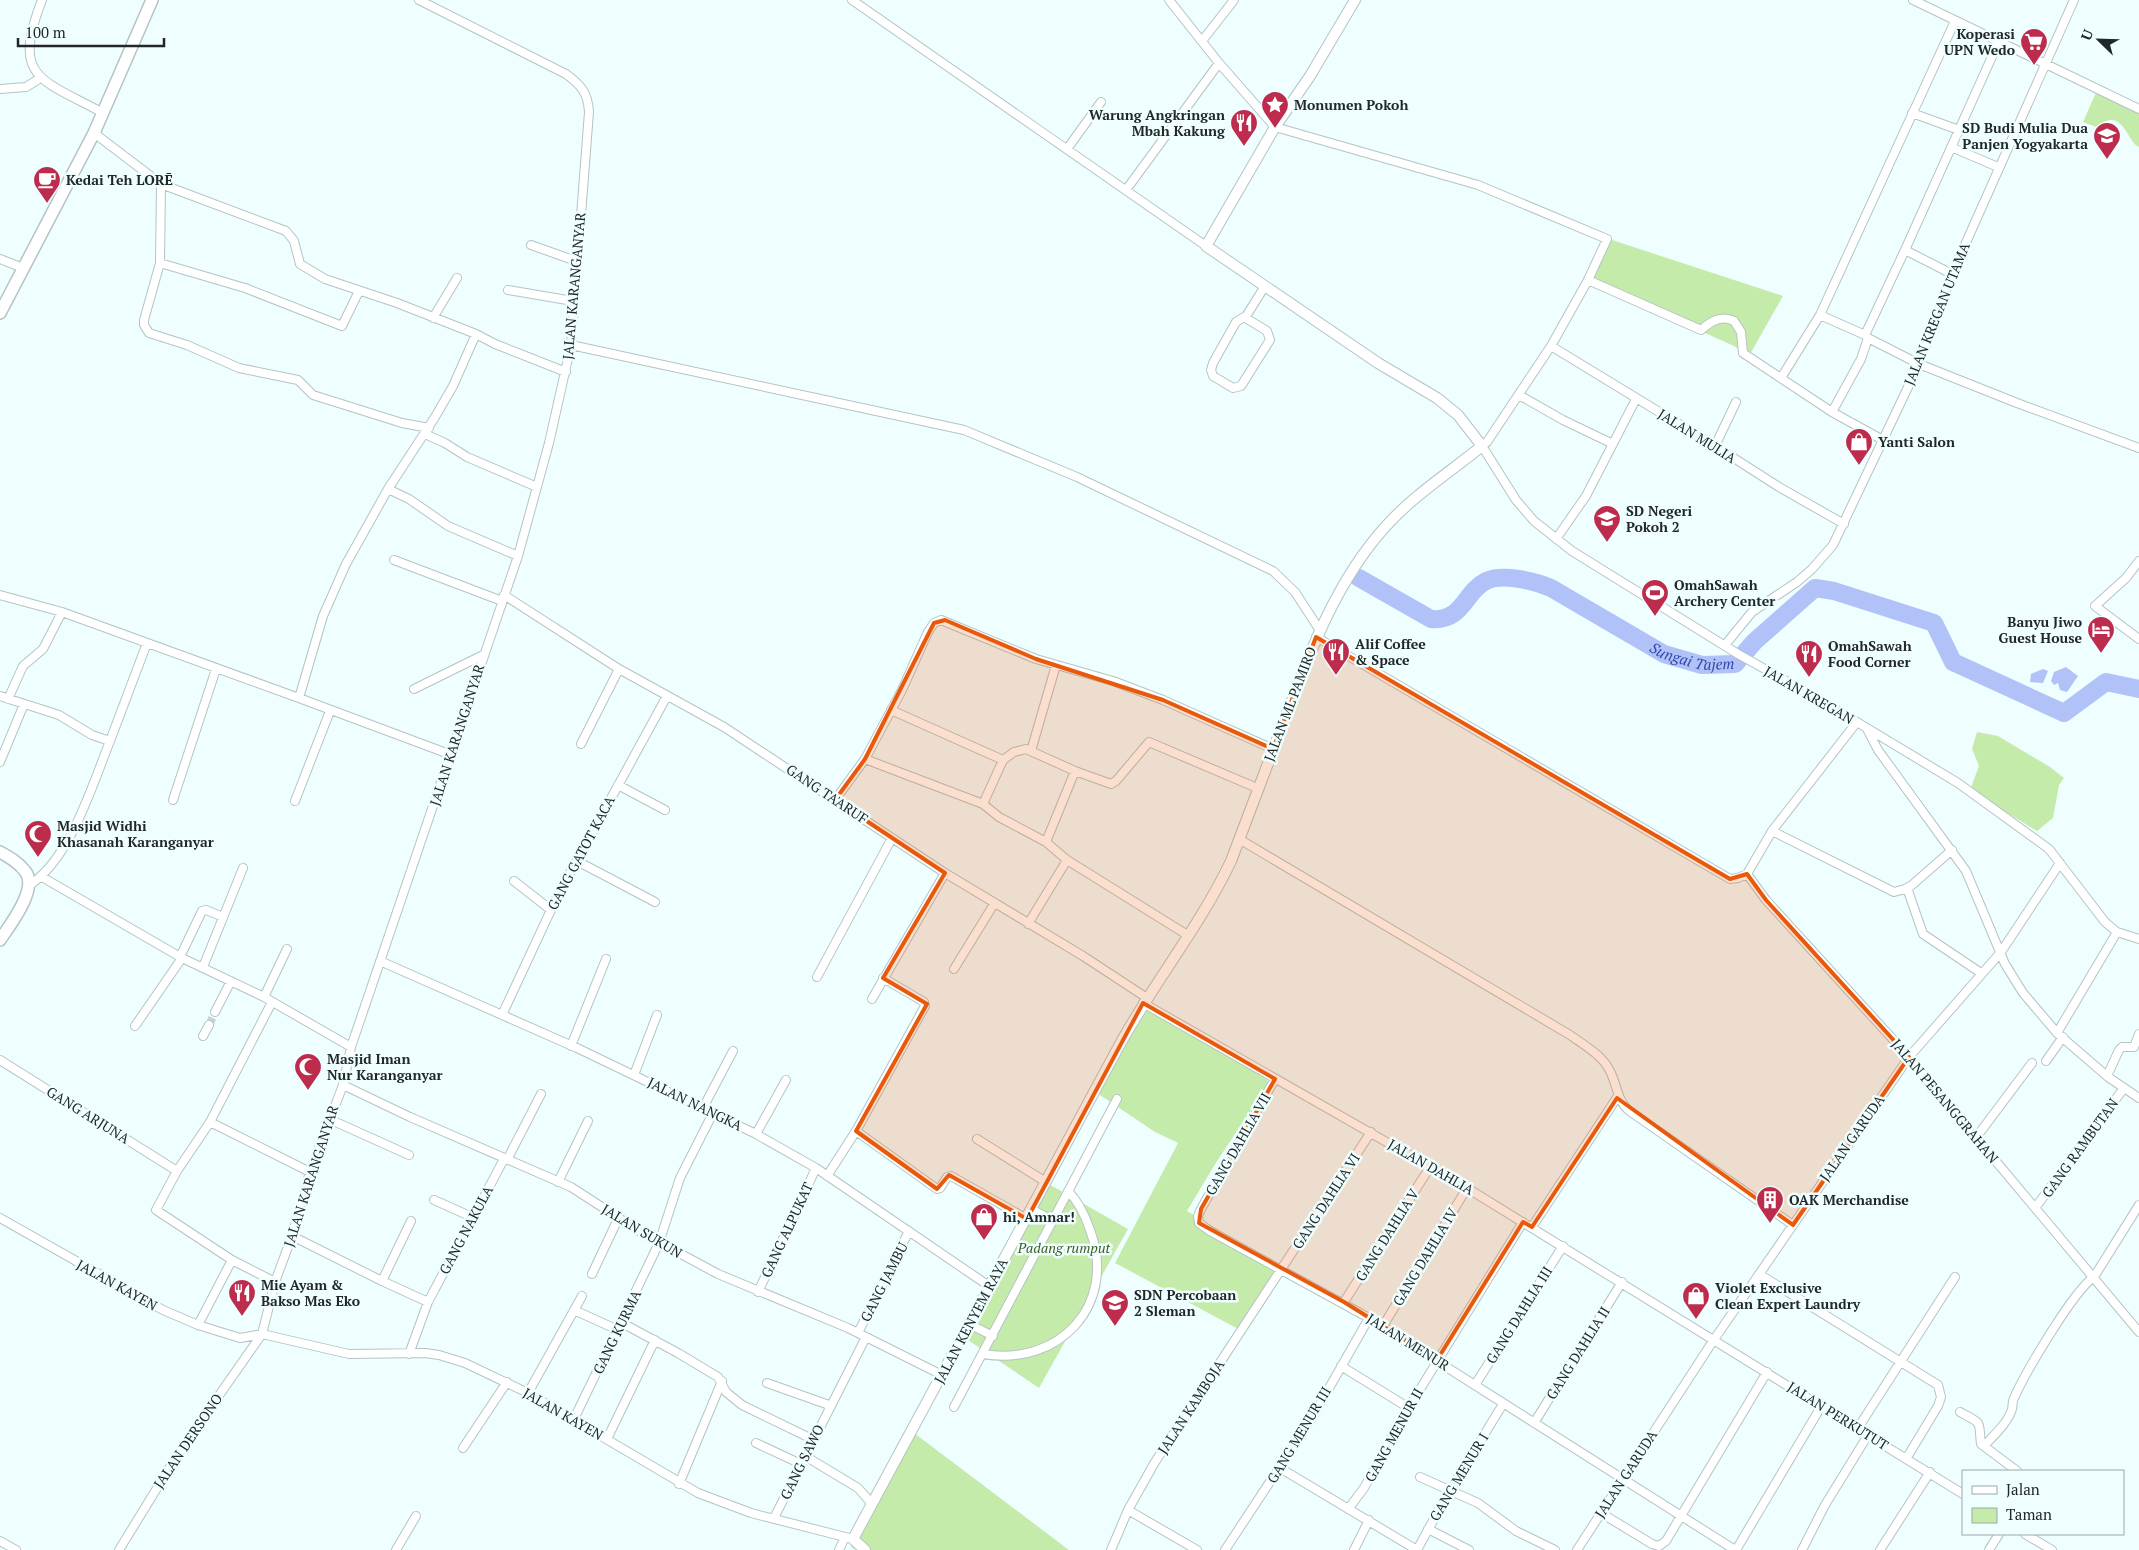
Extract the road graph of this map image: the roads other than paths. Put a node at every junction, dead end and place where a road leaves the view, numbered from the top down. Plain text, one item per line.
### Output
1 (42, 0) edge
2 (152, 0) edge
3 (420, 0) edge
4 (852, 0) edge
5 (1169, 0) edge
6 (1234, 0) edge
7 (1355, 0) edge
8 (1913, 0) edge
9 (2074, 0) edge
10 (1955, 21) junction
11 (1202, 41) junction
12 (1999, 41) junction
13 (1219, 63) junction
14 (2046, 64) junction
15 (39, 79) junction
16 (0, 89) edge
17 (1101, 102) dead end
18 (2139, 109) edge
19 (103, 113) junction
20 (1912, 113) junction
21 (1275, 127) junction
22 (1959, 130) junction
23 (94, 133) junction
24 (1951, 147) junction
25 (1067, 149) junction
26 (1998, 167) junction
27 (160, 184) junction
28 (1126, 190) junction
29 (531, 245) dead end
30 (1206, 246) junction
31 (1906, 250) junction
32 (0, 259) edge
33 (576, 261) junction
34 (160, 262) junction
35 (22, 268) junction
36 (1952, 274) junction
37 (457, 278) dead end
38 (1588, 280) junction
39 (1266, 286) junction
40 (508, 290) dead end
41 (359, 291) junction
42 (573, 301) junction
43 (0, 313) edge
44 (1820, 315) junction
45 (433, 318) junction
46 (1245, 318) junction
47 (476, 334) junction
48 (570, 345) junction
49 (1551, 346) junction
50 (1919, 364) junction
51 (566, 372) junction
52 (1781, 378) junction
53 (1519, 395) junction
54 (1636, 399) junction
55 (1736, 402) dead end
56 (1832, 412) junction
57 (427, 431) junction
58 (1882, 440) junction
59 (1613, 444) junction
60 (1482, 446) junction
61 (1715, 446) junction
62 (2139, 448) edge
63 (537, 487) junction
64 (388, 489) junction
65 (1844, 524) junction
66 (1556, 538) junction
67 (518, 556) junction
68 (394, 560) dead end
69 (2139, 561) edge
70 (0, 595) edge
71 (503, 598) junction
72 (62, 612) junction
73 (1318, 633) junction
74 (2139, 639) edge
75 (147, 643) junction
76 (1725, 646) junction
77 (483, 655) junction
78 (1056, 665) junction
79 (216, 669) junction
80 (619, 669) junction
81 (414, 689) dead end
82 (0, 696) edge
83 (668, 696) junction
84 (299, 698) junction
85 (8, 699) junction
86 (24, 704) junction
87 (891, 710) junction
88 (330, 711) junction
89 (1856, 722) junction
90 (1867, 728) junction
91 (110, 742) junction
92 (581, 744) dead end
93 (1273, 749) junction
94 (1031, 751) junction
95 (449, 754) junction
96 (865, 759) junction
97 (1003, 760) junction
98 (0, 762) edge
99 (1075, 771) junction
100 (618, 785) junction
101 (1257, 788) junction
102 (173, 800) dead end
103 (835, 800) junction
104 (295, 801) dead end
105 (983, 804) junction
106 (665, 810) dead end
107 (1772, 831) junction
108 (892, 838) junction
109 (1239, 839) junction
110 (1046, 842) junction
111 (1952, 850) junction
112 (0, 852) edge
113 (1067, 860) junction
114 (577, 861) junction
115 (2060, 863) junction
116 (244, 868) dead end
117 (945, 873) junction
118 (1747, 874) junction
119 (42, 877) junction
120 (514, 881) dead end
121 (28, 886) junction
122 (1907, 888) junction
123 (655, 902) dead end
124 (994, 904) junction
125 (551, 910) junction
126 (223, 917) junction
127 (1028, 924) junction
128 (2117, 932) junction
129 (2, 934) edge
130 (1189, 936) junction
131 (2139, 939) edge
132 (287, 949) dead end
133 (2001, 952) junction
134 (181, 958) junction
135 (606, 959) dead end
136 (380, 961) junction
137 (203, 967) junction
138 (954, 969) dead end
139 (1981, 973) junction
140 (817, 977) dead end
141 (883, 978) junction
142 (231, 981) junction
143 (264, 997) junction
144 (872, 999) dead end
145 (1145, 1000) junction
146 (272, 1002) junction
147 (215, 1012) tunnel mouth
148 (502, 1015) junction
149 (657, 1015) dead end
150 (209, 1025) tunnel mouth
151 (135, 1026) dead end
152 (2139, 1034) edge
153 (2060, 1035) junction
154 (203, 1036) dead end
155 (571, 1046) junction
156 (351, 1047) junction
157 (733, 1051) dead end
158 (1910, 1056) junction
159 (0, 1060) edge
160 (2046, 1061) dead end
161 (2032, 1063) dead end
162 (634, 1075) junction
163 (2107, 1076) junction
164 (1274, 1079) junction
165 (786, 1080) dead end
166 (343, 1085) junction
167 (2124, 1088) junction
168 (541, 1094) dead end
169 (1618, 1096) junction
170 (2139, 1098) edge
171 (1117, 1099) dead end
172 (703, 1108) junction
173 (713, 1113) junction
174 (329, 1119) junction
175 (588, 1121) dead end
176 (210, 1122) junction
177 (856, 1131) junction
178 (1371, 1132) junction
179 (756, 1134) junction
180 (1974, 1139) junction
181 (977, 1140) dead end
182 (409, 1154) dead end
183 (505, 1160) junction
184 (1430, 1167) junction
185 (816, 1168) junction
186 (177, 1171) junction
187 (310, 1172) junction
188 (827, 1176) junction
189 (558, 1182) junction
190 (1046, 1182) junction
191 (1467, 1188) junction
192 (1068, 1191) junction
193 (434, 1200) dead end
194 (2139, 1205) edge
195 (2035, 1208) junction
196 (1201, 1210) joint
197 (1029, 1214) junction
198 (472, 1217) junction
199 (0, 1218) edge
200 (618, 1219) junction
201 (411, 1220) dead end
202 (1052, 1220) junction
203 (1523, 1222) junction
204 (1792, 1225) junction
205 (1532, 1227) junction
206 (909, 1232) junction
207 (292, 1236) junction
208 (659, 1243) junction
209 (1563, 1246) junction
210 (232, 1260) junction
211 (1282, 1270) junction
212 (592, 1274) dead end
213 (1759, 1274) junction
214 (1955, 1277) dead end
215 (2094, 1277) junction
216 (382, 1281) junction
217 (274, 1282) junction
218 (1622, 1282) junction
219 (989, 1286) junction
220 (758, 1292) junction
221 (582, 1296) dead end
222 (428, 1302) junction
223 (1344, 1302) junction
224 (574, 1310) junction
225 (1369, 1318) junction
226 (969, 1324) junction
227 (198, 1325) junction
228 (1383, 1326) junction
229 (620, 1327) junction
230 (2139, 1332) edge
231 (858, 1333) junction
232 (262, 1334) junction
233 (866, 1336) junction
234 (993, 1336) junction
235 (654, 1340) junction
236 (1713, 1341) junction
237 (409, 1354) junction
238 (983, 1354) junction
239 (1437, 1360) junction
240 (1902, 1361) junction
241 (1341, 1366) junction
242 (1767, 1372) junction
243 (942, 1375) junction
244 (722, 1381) junction
245 (507, 1382) junction
246 (767, 1383) dead end
247 (1475, 1385) junction
248 (528, 1393) junction
249 (1503, 1404) junction
250 (829, 1405) junction
251 (1822, 1405) junction
252 (954, 1407) dead end
253 (1409, 1408) junction
254 (1960, 1412) dead end
255 (574, 1420) junction
256 (1534, 1423) junction
257 (1858, 1428) junction
258 (1868, 1435) junction
259 (607, 1438) junction
260 (812, 1439) junction
261 (756, 1443) dead end
262 (1984, 1446) junction
263 (463, 1448) dead end
264 (805, 1456) junction
265 (1906, 1459) junction
266 (801, 1464) junction
267 (1280, 1468) junction
268 (2017, 1470) edge
269 (1930, 1472) junction
270 (1420, 1477) dead end
271 (1623, 1481) junction
272 (679, 1484) junction
273 (1449, 1492) junction
274 (1962, 1493) edge
275 (872, 1504) junction
276 (1349, 1508) junction
277 (1128, 1510) junction
278 (1601, 1513) junction
279 (416, 1516) dead end
280 (1682, 1516) junction
281 (774, 1518) junction
282 (1369, 1520) junction
283 (1428, 1529) junction
284 (1998, 1535) edge
285 (2027, 1535) edge
286 (849, 1538) junction
287 (0, 1541) edge
288 (16, 1550) edge
289 (119, 1550) edge
290 (396, 1550) edge
291 (839, 1550) edge
292 (864, 1550) edge
293 (1111, 1550) edge
294 (1197, 1550) edge
295 (1225, 1550) edge
296 (1354, 1550) edge
297 (1417, 1550) edge
298 (1469, 1550) edge
299 (1555, 1550) edge
300 (1577, 1550) edge
301 (1736, 1550) edge
302 (1802, 1550) edge
303 (1880, 1550) edge
304 (1988, 1550) edge
305 (2052, 1550) edge

1 - 15 street
2 - 19 main road
3 - 33 street, JALAN KARANGANYAR
4 - 25 street
5 - 11 street
6 - 11 street
7 - 21 street
8 - 10 street
9 - 14 street, JALAN KREGAN UTAMA
10 - 12 street
10 - 20 street
11 - 13 street
12 - 14 street
12 - 22 street
13 - 21 street
13 - 28 street
14 - 18 street
14 - 26 street, JALAN KREGAN UTAMA
15 - 16 street
15 - 19 street
17 - 25 street
19 - 23 main road
20 - 22 street
20 - 44 street
21 - 30 street
21 - 38 street
22 - 24 street
23 - 27 street
23 - 35 main road
24 - 26 street
24 - 31 street
25 - 28 street
26 - 36 street, JALAN KREGAN UTAMA
27 - 34 street
27 - 41 street
28 - 30 street
29 - 33 street
30 - 39 street
31 - 36 street
31 - 44 street
32 - 35 street
33 - 42 street, JALAN KARANGANYAR
34 - 41 street
34 - 57 street
35 - 43 main road
36 - 50 street, JALAN KREGAN UTAMA
37 - 45 street
38 - 49 street
38 - 52 street
39 - 46 street
39 - 60 street
40 - 42 street
41 - 45 street
42 - 48 street, JALAN KARANGANYAR
44 - 52 street
45 - 47 street
46 - 46 street
47 - 51 street
47 - 57 street
48 - 51 street, JALAN KARANGANYAR
48 - 73 street
49 - 53 street
49 - 54 street, JALAN MULIA
50 - 56 street
50 - 58 street, JALAN KREGAN UTAMA
50 - 62 street
51 - 63 street, JALAN KARANGANYAR
52 - 56 street
53 - 59 street
53 - 60 street
54 - 59 street
54 - 61 street, JALAN MULIA
55 - 61 street
56 - 58 street
57 - 63 street
57 - 64 street
58 - 65 street, JALAN KREGAN UTAMA
59 - 66 street
60 - 66 street, JALAN KREGAN
60 - 73 street, JALAN ML PAMIRO
61 - 65 street, JALAN MULIA
63 - 67 street, JALAN KARANGANYAR
64 - 67 street
64 - 84 street
65 - 76 street, JALAN KREGAN UTAMA
66 - 76 street, JALAN KREGAN
67 - 71 street, JALAN KARANGANYAR
68 - 71 street, GANG TA'ARUF
69 - 74 street
70 - 72 street
71 - 77 street, JALAN KARANGANYAR
71 - 80 street, GANG TA'ARUF
72 - 75 street
72 - 85 street
73 - 93 street, JALAN ML PAMIRO
73 - 118 street
75 - 79 street
75 - 91 street
76 - 89 street, JALAN KREGAN
77 - 81 street
77 - 95 street, JALAN KARANGANYAR
78 - 87 street
78 - 93 street
78 - 94 street
79 - 84 street
79 - 102 street
80 - 83 street, GANG TA'ARUF
80 - 92 street
82 - 85 street
83 - 100 street, GANG GATOT KACA
83 - 103 street, GANG TA'ARUF
84 - 88 street
85 - 86 street
86 - 91 street
86 - 98 street
87 - 96 street
87 - 97 street
88 - 95 street
88 - 104 street
89 - 90 street, JALAN KREGAN
89 - 107 street
90 - 111 street
90 - 115 street, JALAN KREGAN
91 - 119 street
93 - 101 street, JALAN ML PAMIRO
94 - 97 street
94 - 99 street
95 - 136 street, JALAN KARANGANYAR
96 - 103 street
96 - 105 street
97 - 105 street
99 - 101 street
99 - 110 street
100 - 106 street
100 - 114 street, GANG GATOT KACA
101 - 109 street, JALAN ML PAMIRO
103 - 108 street, GANG TA'ARUF
105 - 110 street
107 - 118 street
107 - 122 street
108 - 117 street, GANG TA'ARUF
108 - 140 street
109 - 130 street, JALAN ML PAMIRO
109 - 169 street
110 - 113 street
111 - 122 street
111 - 133 street
112 - 121 main road
113 - 127 street
113 - 130 street
114 - 123 street
114 - 125 street, GANG GATOT KACA
115 - 128 street, JALAN KREGAN
115 - 133 street, JALAN GARUDA
116 - 126 street
117 - 124 street, GANG TA'ARUF
117 - 141 street
118 - 158 street, JALAN PESANGGRAHAN
119 - 121 street
119 - 134 street
120 - 125 street
121 - 129 main road
122 - 139 street
124 - 127 street, GANG TA'ARUF
124 - 138 street
125 - 148 street, GANG GATOT KACA
126 - 134 street
126 - 137 street
127 - 145 street, GANG TA'ARUF
128 - 131 street, JALAN KREGAN
128 - 153 street
130 - 145 street, JALAN ML PAMIRO
132 - 143 street
133 - 139 street, JALAN GARUDA
133 - 153 street
134 - 137 street
134 - 151 street
135 - 155 street
136 - 148 street, JALAN NANGKA
136 - 156 street, JALAN KARANGANYAR
137 - 142 street
139 - 158 street, JALAN GARUDA
141 - 144 street
141 - 177 street
142 - 143 street
142 - 147 street
143 - 146 street
145 - 164 street, JALAN DAHLIA
145 - 190 street, JALAN KENYEM RAYA
146 - 156 street
146 - 176 street
148 - 155 street, JALAN NANGKA
149 - 162 street
150 - 154 street
152 - 163 street
153 - 160 street
153 - 163 street
155 - 162 street, JALAN NANGKA
156 - 166 street, JALAN KARANGANYAR
157 - 172 street
158 - 180 street, JALAN PESANGGRAHAN
158 - 204 street, JALAN GARUDA
159 - 186 street, GANG ARJUNA
161 - 180 street
162 - 172 street, JALAN NANGKA
163 - 167 street
164 - 178 street, JALAN DAHLIA
164 - 196 street, GANG DAHLIA VII
165 - 179 street
166 - 174 street, JALAN KARANGANYAR
166 - 183 street, JALAN SUKUN
167 - 170 street
167 - 195 street, GANG RAMBUTAN
168 - 183 street, GANG NAKULA
169 - 204 street
169 - 205 street
171 - 192 street
172 - 173 street, JALAN NANGKA
173 - 179 street, JALAN NANGKA
173 - 208 street
174 - 182 street
174 - 187 street, JALAN KARANGANYAR
175 - 189 street
176 - 186 street
176 - 187 street
177 - 188 street
177 - 197 street
178 - 184 street, JALAN DAHLIA
178 - 211 street, GANG DAHLIA VI
179 - 185 street, JALAN NANGKA
180 - 195 street, JALAN PESANGGRAHAN
181 - 190 street
183 - 189 street, JALAN SUKUN
183 - 198 street, GANG NAKULA
184 - 191 street, JALAN DAHLIA
184 - 223 street, GANG DAHLIA V
185 - 188 street, JALAN NANGKA
185 - 220 street, GANG ALPUKAT
186 - 210 street
187 - 207 street, JALAN KARANGANYAR
188 - 206 street, JALAN NANGKA
189 - 200 street, JALAN SUKUN
190 - 197 street, JALAN KENYEM RAYA
191 - 203 street, JALAN DAHLIA
191 - 228 street, GANG DAHLIA IV
192 - 202 street
192 - 238 street
193 - 198 street
194 - 215 street
195 - 215 street, JALAN PESANGGRAHAN
196 - 211 street, JALAN MENUR
197 - 202 street
197 - 219 street, JALAN KENYEM RAYA
198 - 222 street, GANG NAKULA
199 - 227 street, JALAN KAYEN
200 - 208 street, JALAN SUKUN
200 - 212 street
201 - 216 street
202 - 234 street
203 - 205 street, JALAN DAHLIA
203 - 239 street, GANG MENUR II
204 - 213 street, JALAN GARUDA
205 - 209 street, JALAN DAHLIA
206 - 219 street, JALAN NANGKA
206 - 231 street, GANG JAMBU
207 - 216 street
207 - 217 street, JALAN KARANGANYAR
208 - 220 street, JALAN SUKUN
208 - 229 street, GANG KURMA
209 - 218 street, JALAN DAHLIA
209 - 247 street, GANG DAHLIA III
210 - 217 street
210 - 227 street
211 - 223 street, JALAN MENUR
211 - 277 street, JALAN KAMBOJA
213 - 236 street, JALAN GARUDA
213 - 240 street
214 - 240 street
215 - 230 street, JALAN PESANGGRAHAN
215 - 262 street
216 - 222 street
217 - 232 street, JALAN KARANGANYAR
218 - 236 street, JALAN DAHLIA
218 - 256 street, GANG DAHLIA II
219 - 226 street, JALAN KENYEM RAYA
220 - 231 street, JALAN SUKUN
221 - 224 street
222 - 237 street, GANG NAKULA
223 - 225 street, JALAN MENUR
224 - 229 street
224 - 248 street
225 - 228 street, JALAN MENUR
225 - 241 street, GANG MENUR III
226 - 234 street
226 - 243 street, JALAN KENYEM RAYA
227 - 232 street, JALAN KAYEN
228 - 239 street, JALAN MENUR
229 - 235 street
229 - 255 street, GANG KURMA
231 - 233 street, JALAN SUKUN
232 - 237 street, JALAN KAYEN
232 - 289 street, JALAN DERSONO
233 - 243 street, JALAN SUKUN
233 - 250 street, GANG SAWO
234 - 238 street
235 - 244 street
235 - 259 street
236 - 242 street, JALAN PERKUTUT
236 - 271 street, JALAN GARUDA
237 - 245 street, JALAN KAYEN
238 - 252 street
239 - 247 street, JALAN MENUR
239 - 253 street, GANG MENUR II
240 - 257 street
240 - 265 street
241 - 253 street
241 - 267 street, GANG MENUR III
242 - 251 street, JALAN PERKUTUT
242 - 280 street
243 - 275 street, JALAN KENYEM RAYA
244 - 260 street
244 - 272 street
245 - 248 street, JALAN KAYEN
245 - 263 street
246 - 250 street
247 - 249 street, JALAN MENUR
248 - 255 street, JALAN KAYEN
249 - 256 street, JALAN MENUR
249 - 273 street, GANG MENUR I
250 - 260 street, GANG SAWO
251 - 257 street, JALAN PERKUTUT
251 - 301 street
253 - 276 street, GANG MENUR II
254 - 262 street
255 - 259 street, JALAN KAYEN
256 - 271 street, JALAN MENUR
257 - 258 street, JALAN PERKUTUT
258 - 265 street, JALAN PERKUTUT
258 - 302 street
259 - 272 street, JALAN KAYEN
260 - 264 street, GANG SAWO
261 - 266 street
262 - 268 street
264 - 266 street, GANG SAWO
264 - 275 street
265 - 269 street, JALAN PERKUTUT
266 - 281 street, GANG SAWO
267 - 276 street
267 - 295 street, GANG MENUR III
269 - 274 street, JALAN PERKUTUT
269 - 303 street
270 - 273 street
271 - 278 street, JALAN GARUDA
271 - 280 street, JALAN MENUR
272 - 281 street, JALAN KAYEN
273 - 283 street, GANG MENUR I
273 - 299 street
275 - 286 street, JALAN KENYEM RAYA
276 - 282 street
277 - 293 street, JALAN KAMBOJA
277 - 294 street
278 - 280 street
278 - 300 street, JALAN GARUDA
279 - 290 street
280 - 301 street, JALAN MENUR
281 - 286 street, JALAN KAYEN
282 - 296 street
282 - 297 street
283 - 297 street, GANG MENUR I
283 - 298 street
284 - 304 street
285 - 305 street
286 - 291 street
286 - 292 street
287 - 288 street

